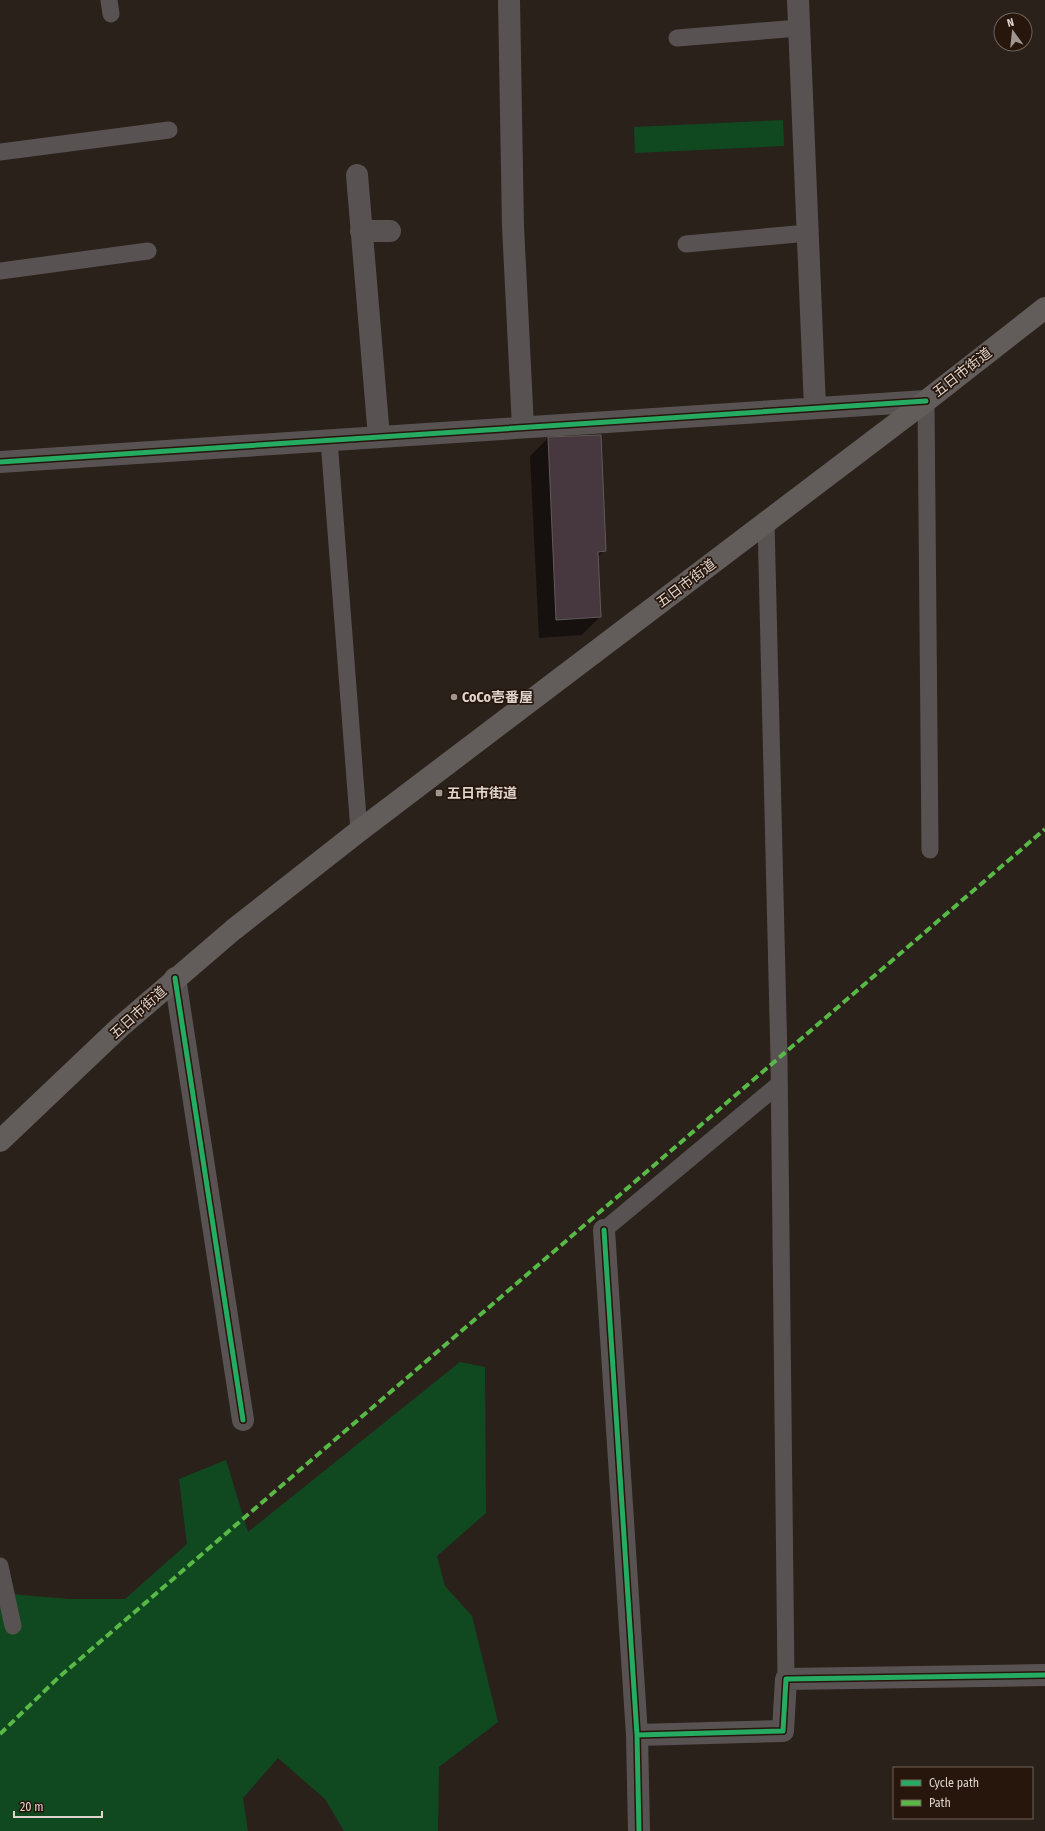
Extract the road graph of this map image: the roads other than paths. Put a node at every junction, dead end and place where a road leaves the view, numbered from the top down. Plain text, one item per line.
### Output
1 (509, 0) edge
2 (798, 0) edge
3 (800, 28) junction
4 (677, 38) dead end
5 (169, 130) dead end
6 (0, 152) edge
7 (357, 176) dead end
8 (361, 231) junction
9 (390, 231) dead end
10 (808, 233) junction
11 (686, 244) dead end
12 (148, 251) dead end
13 (0, 271) edge
14 (1045, 308) edge
15 (926, 400) junction
16 (815, 408) junction
17 (523, 427) junction
18 (379, 437) junction
19 (329, 440) junction
20 (0, 462) edge
21 (766, 522) junction
22 (359, 831) junction
23 (930, 850) dead end
24 (175, 978) junction
25 (778, 1085) junction
26 (0, 1140) edge
27 (604, 1230) joint
28 (243, 1420) dead end
29 (0, 1566) edge
30 (13, 1626) dead end
31 (1045, 1675) edge
32 (786, 1679) junction
33 (637, 1735) junction
34 (639, 1831) edge

1 - 17 street
2 - 3 street
3 - 4 lane
3 - 10 street
5 - 6 lane
7 - 8 street
8 - 9 street
8 - 18 street
10 - 11 lane
10 - 16 street
12 - 13 lane
14 - 15 main road, 五日市街道
15 - 16 street
15 - 21 main road, 五日市街道
15 - 23 lane
16 - 17 street
17 - 18 street
18 - 19 street
19 - 20 street
19 - 22 lane
21 - 22 main road, 五日市街道
21 - 25 lane
22 - 24 main road, 五日市街道
24 - 26 main road, 五日市街道
24 - 28 street
25 - 27 lane
25 - 32 lane
27 - 33 street
29 - 30 lane
31 - 32 street
32 - 33 street
33 - 34 street

